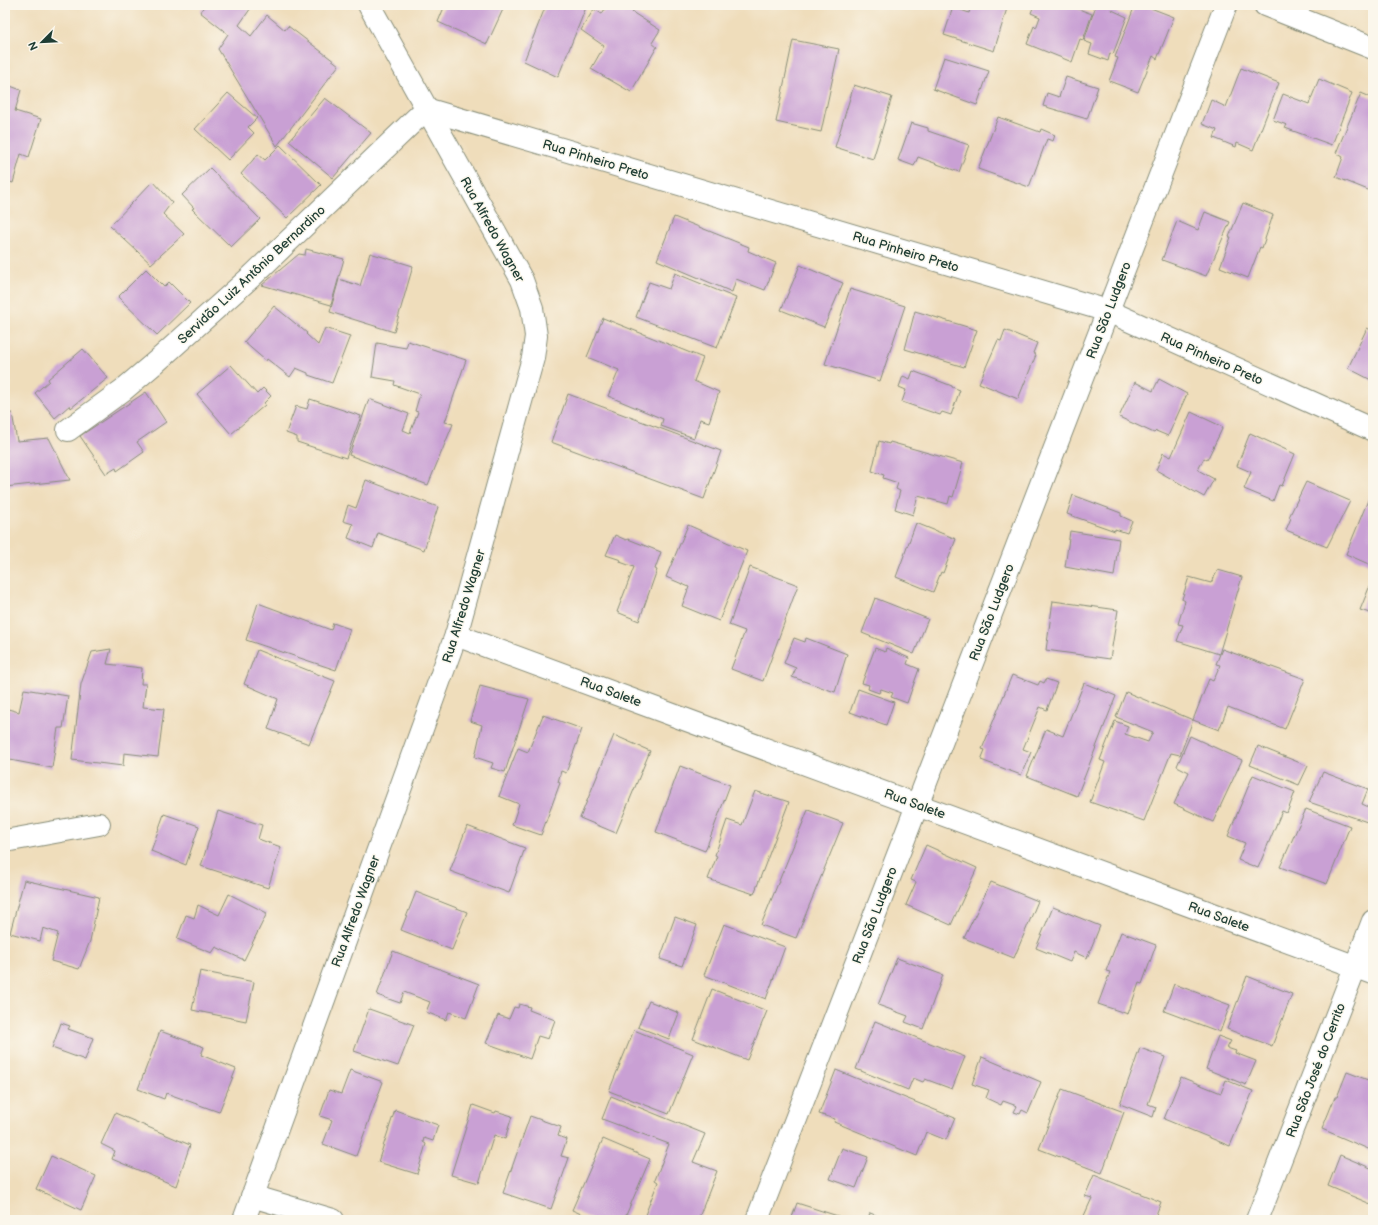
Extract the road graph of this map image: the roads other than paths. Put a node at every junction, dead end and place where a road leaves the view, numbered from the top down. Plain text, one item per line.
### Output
1 (368, 5) edge
2 (1226, 5) edge
3 (1265, 5) edge
4 (1373, 48) edge
5 (426, 109) junction
6 (1108, 311) junction
7 (68, 430) dead end
8 (1373, 430) edge
9 (456, 635) junction
10 (917, 804) junction
11 (99, 824) dead end
12 (5, 841) edge
13 (1373, 921) edge
14 (1364, 969) edge
15 (252, 1196) junction
16 (244, 1220) edge
17 (333, 1220) edge
18 (757, 1220) edge
19 (1257, 1220) edge

1 - 5 street, Rua Alfredo Wagner
2 - 6 street, Rua São Ludgero
3 - 4 street
5 - 6 street, Rua Pinheiro Preto
5 - 7 street, Servidão Luiz Antônio Bernardino
5 - 9 street, Rua Alfredo Wagner
6 - 8 street, Rua Pinheiro Preto
6 - 10 street, Rua São Ludgero
9 - 10 street, Rua Salete
9 - 15 street, Rua Alfredo Wagner
10 - 14 street, Rua Salete
10 - 18 street, Rua São Ludgero
11 - 12 street
13 - 14 street, Rua São José do Cerrito
14 - 19 street, Rua São José do Cerrito
15 - 16 street, Rua Alfredo Wagner
15 - 17 street

